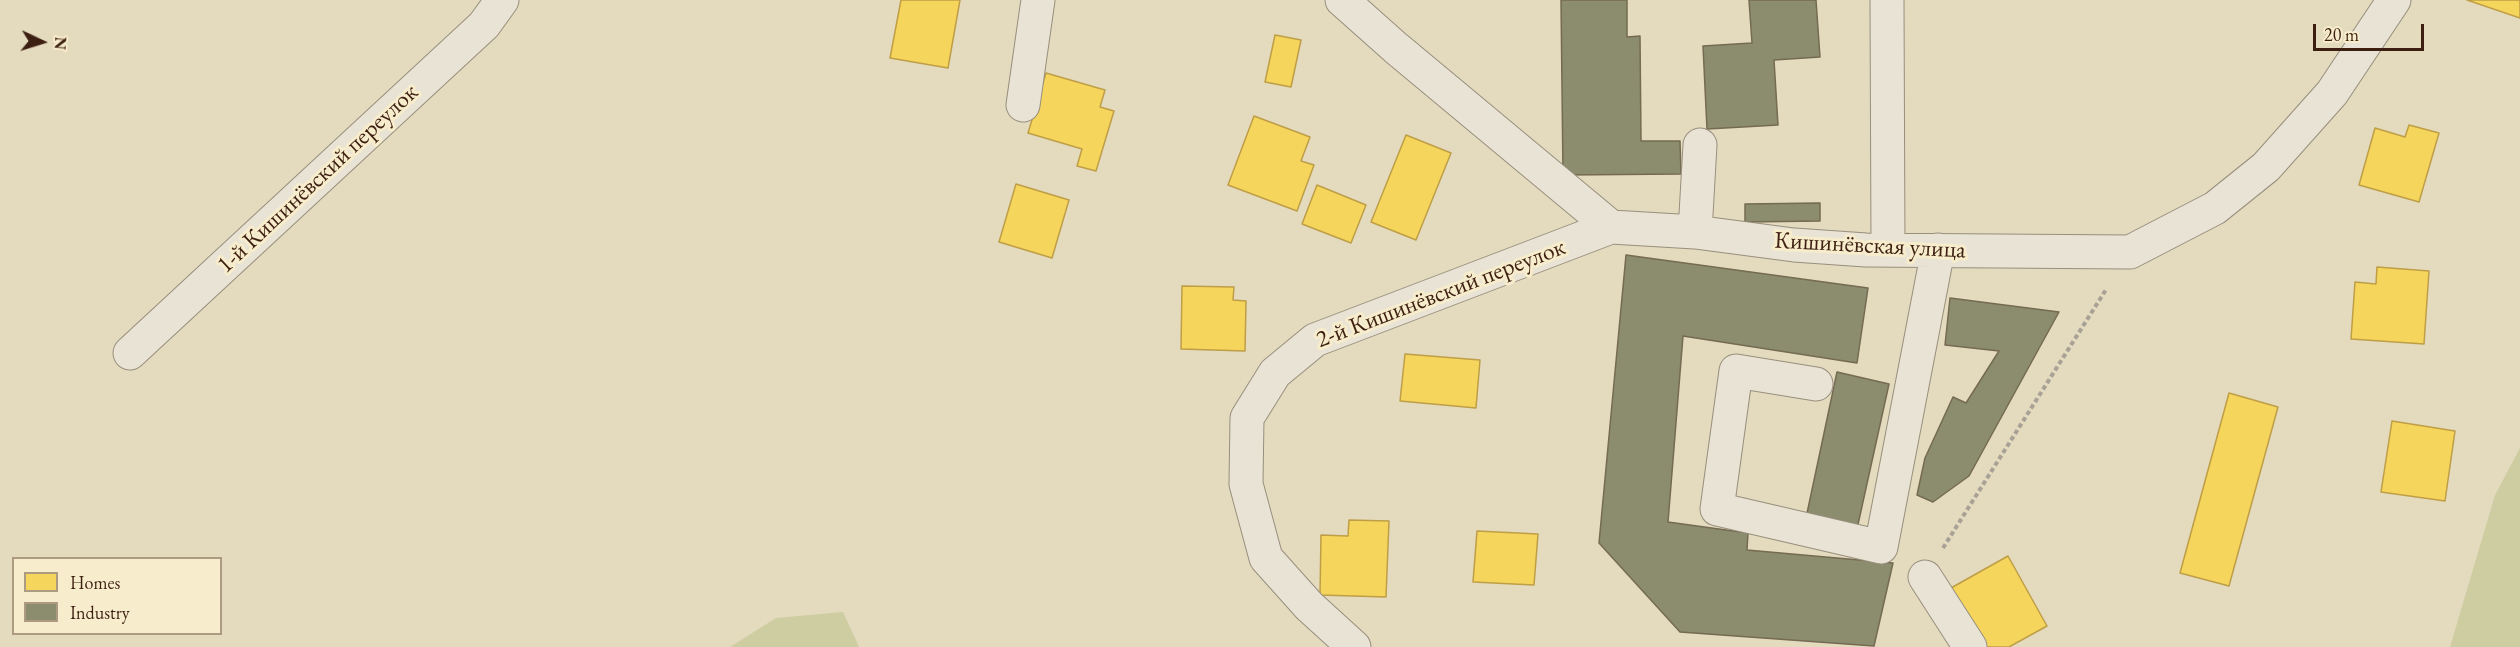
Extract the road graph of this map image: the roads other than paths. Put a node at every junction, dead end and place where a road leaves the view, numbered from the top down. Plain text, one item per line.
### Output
1 (502, 0) edge
2 (1038, 0) edge
3 (1342, 0) edge
4 (1887, 0) edge
5 (2394, 0) edge
6 (1023, 105) dead end
7 (1700, 145) dead end
8 (1611, 227) junction
9 (1695, 232) junction
10 (1888, 250) junction
11 (1938, 250) junction
12 (130, 353) dead end
13 (1816, 384) dead end
14 (1925, 577) road end
15 (1354, 647) edge
16 (1970, 647) edge

1 - 12 street, 1-й Кишинёвский переулок
2 - 6 street
3 - 8 street
4 - 10 street
5 - 11 street, Кишинёвская улица
7 - 9 street
8 - 9 street, Кишинёвская улица
8 - 15 street, 2-й Кишинёвский переулок
9 - 10 street, Кишинёвская улица
10 - 11 street, Кишинёвская улица
11 - 13 street
14 - 16 street

